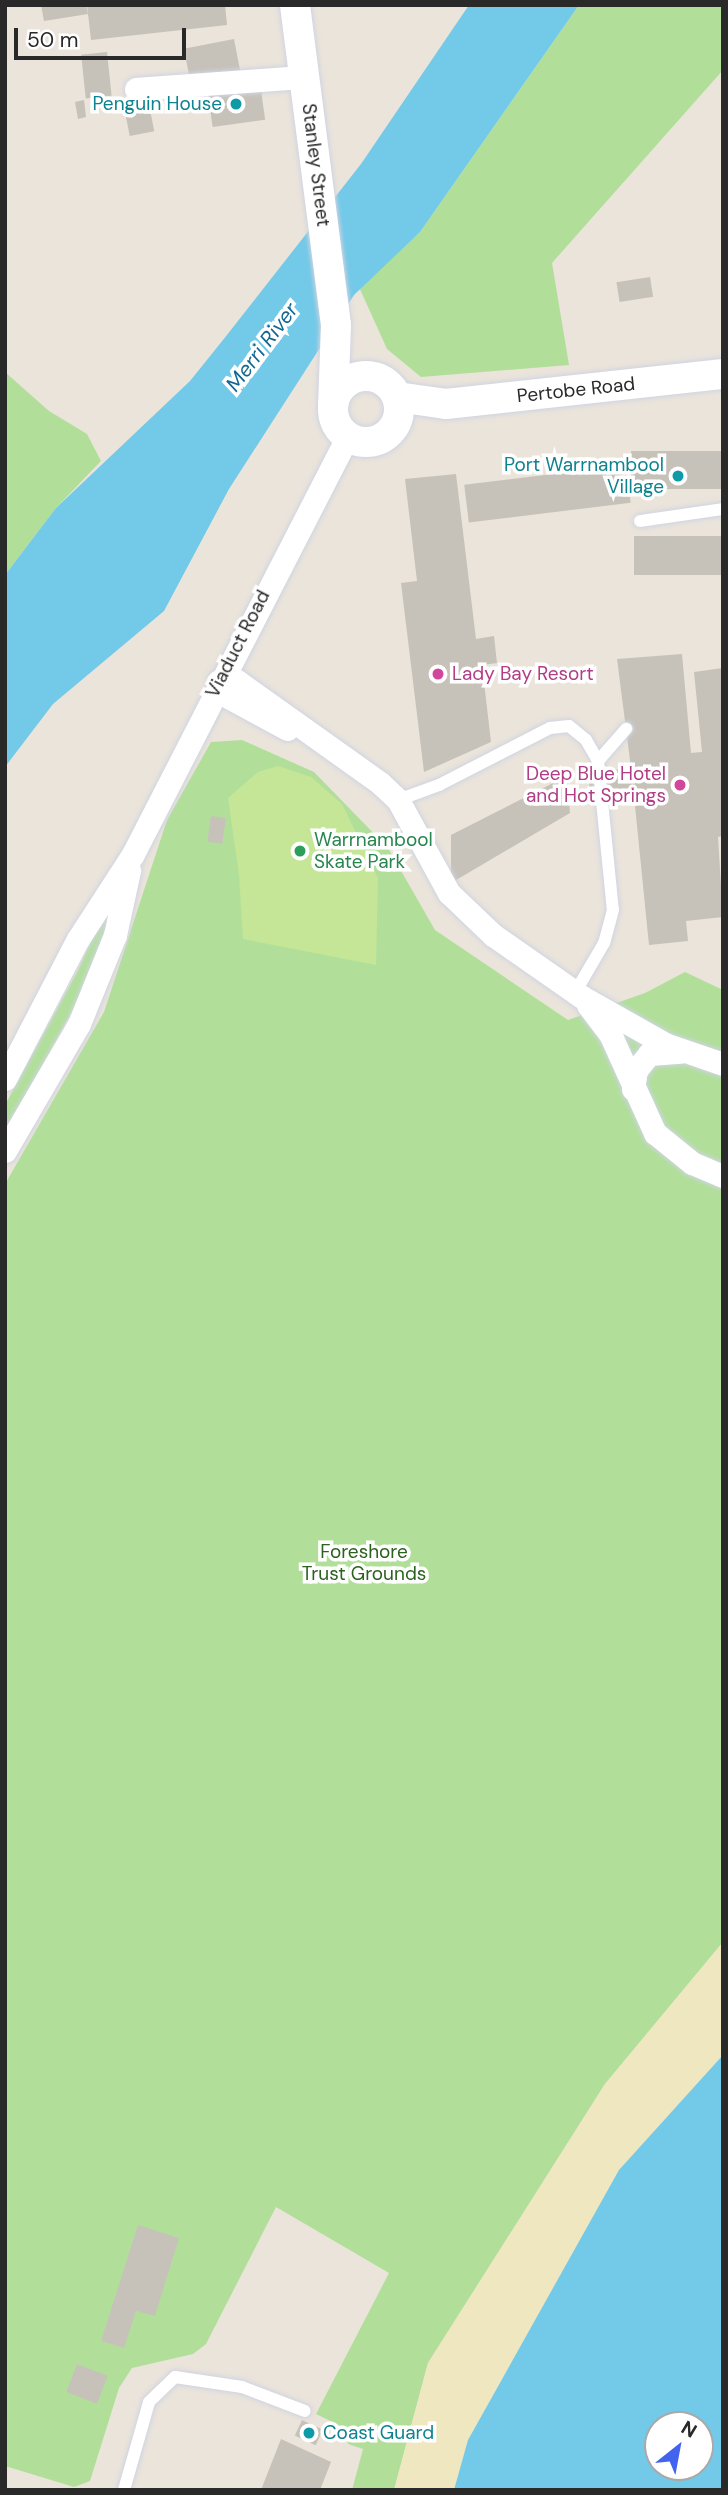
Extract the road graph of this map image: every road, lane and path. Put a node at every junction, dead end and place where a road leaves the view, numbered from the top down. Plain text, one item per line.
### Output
1 (295, 5) edge
2 (305, 77) junction
3 (136, 89) dead end
4 (336, 325) junction
5 (723, 374) edge
6 (391, 399) junction
7 (333, 408) junction
8 (348, 436) junction
9 (723, 509) edge
10 (640, 521) dead end
11 (219, 681) junction
12 (626, 729) dead end
13 (598, 761) junction
14 (398, 800) junction
15 (133, 854) junction
16 (579, 994) junction
17 (683, 1052) junction
18 (723, 1064) edge
19 (5, 1079) edge
20 (633, 1088) junction
21 (5, 1151) edge
22 (723, 1176) edge
23 (305, 2411) dead end
24 (124, 2490) edge

1 - 2 street, Stanley Street
2 - 3 street
2 - 4 street, Stanley Street
4 - 6 street, Stanley Street
4 - 7 street, Stanley Street
5 - 6 street, Pertobe Road
6 - 7 street
6 - 8 street
7 - 8 street
8 - 11 street, Viaduct Road
9 - 10 lane
11 - 14 street
11 - 15 street, Viaduct Road
12 - 13 lane
13 - 14 lane
13 - 16 lane
14 - 16 street
15 - 19 street, Viaduct Road
15 - 21 street, Viaduct Road
16 - 17 street
16 - 20 street
17 - 18 street
17 - 20 street
20 - 22 street
23 - 24 lane

